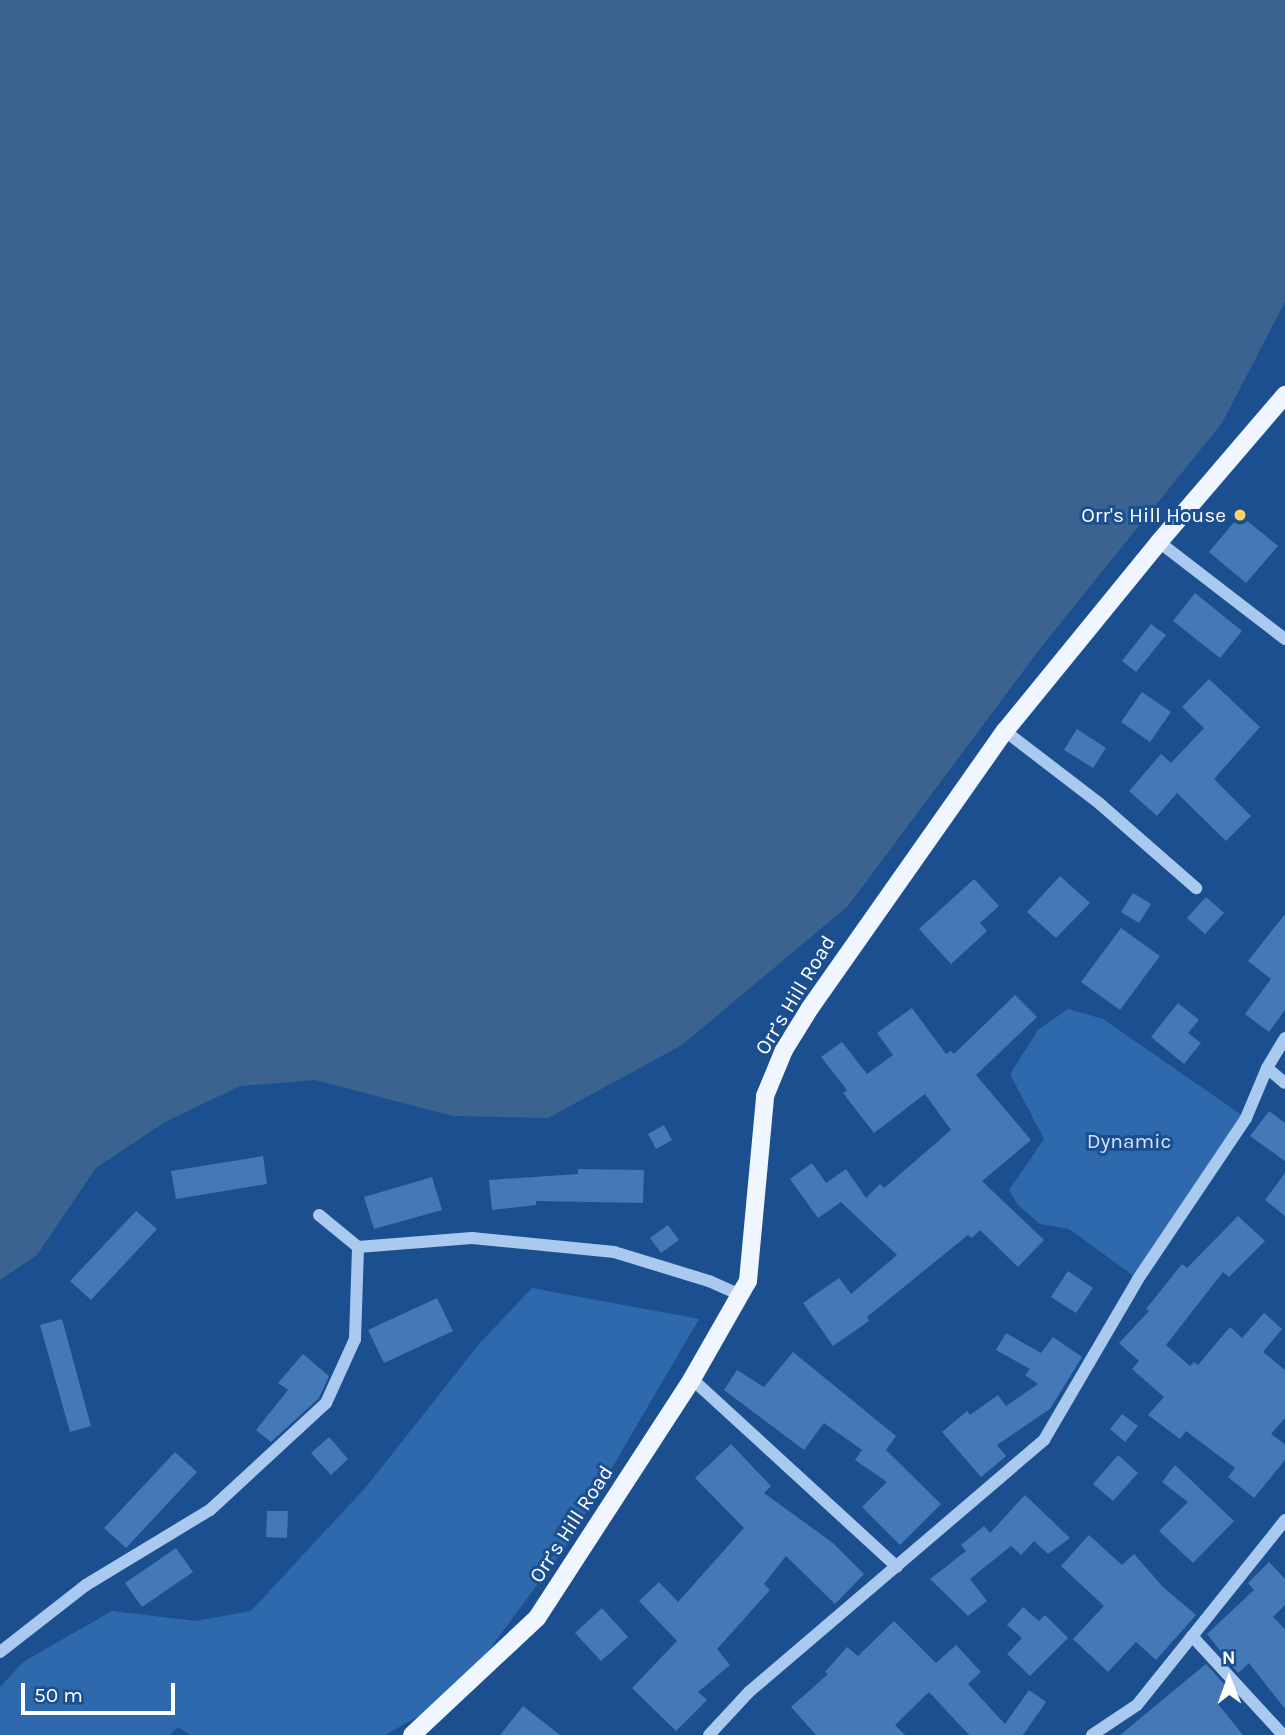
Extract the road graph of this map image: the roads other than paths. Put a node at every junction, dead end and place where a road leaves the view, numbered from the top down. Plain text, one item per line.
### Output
1 (1285, 395) edge
2 (1159, 542) junction
3 (1285, 639) edge
4 (1005, 731) junction
5 (1196, 888) dead end
6 (1285, 1038) edge
7 (1267, 1068) junction
8 (1285, 1083) edge
9 (319, 1216) dead end
10 (358, 1247) junction
11 (740, 1296) junction
12 (692, 1379) junction
13 (1285, 1520) edge
14 (897, 1567) junction
15 (1192, 1636) junction
16 (0, 1652) edge
17 (412, 1735) edge
18 (709, 1735) edge
19 (1092, 1735) edge
20 (1283, 1735) edge

1 - 2 main road, Orr’s Hill Road
2 - 3 street
2 - 4 main road, Orr’s Hill Road
4 - 5 street
4 - 11 main road, Orr’s Hill Road
6 - 7 street
7 - 8 street
7 - 14 street
9 - 10 street
10 - 11 street
10 - 16 street
11 - 12 main road, Orr’s Hill Road
12 - 14 street
12 - 17 main road, Orr’s Hill Road
13 - 15 street
14 - 18 street
15 - 19 street
15 - 20 street

